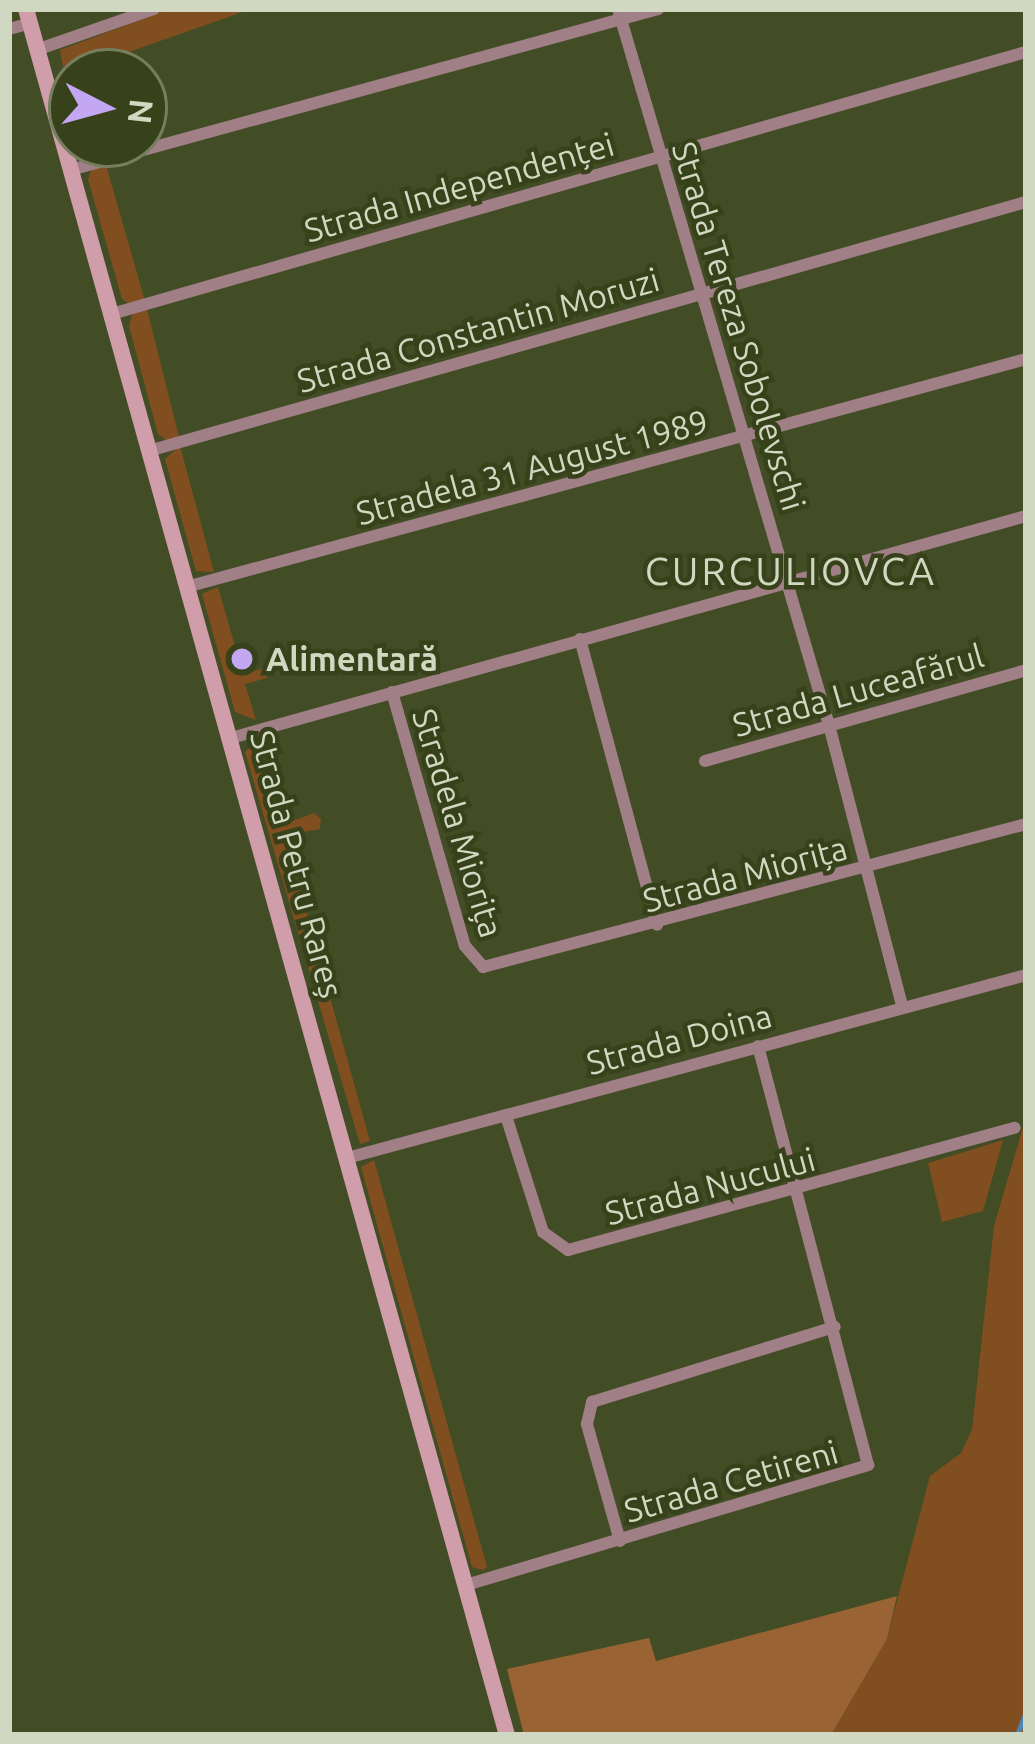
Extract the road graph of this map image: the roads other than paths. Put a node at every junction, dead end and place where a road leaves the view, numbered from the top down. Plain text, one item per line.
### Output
1 (154, 9) edge
2 (658, 9) edge
3 (619, 14) edge
4 (28, 16) edge
5 (9, 29) edge
6 (39, 49) junction
7 (1026, 52) edge
8 (661, 158) junction
9 (74, 169) junction
10 (1026, 202) edge
11 (702, 295) junction
12 (115, 313) junction
13 (1026, 359) edge
14 (745, 439) junction
15 (152, 450) junction
16 (1026, 516) edge
17 (786, 581) junction
18 (190, 586) junction
19 (580, 639) junction
20 (1026, 670) edge
21 (392, 692) junction
22 (829, 725) junction
23 (231, 737) junction
24 (705, 761) dead end
25 (1026, 824) edge
26 (867, 868) junction
27 (657, 926) junction
28 (477, 965) joint
29 (1026, 975) edge
30 (902, 1005) junction
31 (758, 1046) junction
32 (506, 1115) junction
33 (1015, 1128) dead end
34 (347, 1158) junction
35 (797, 1190) junction
36 (835, 1327) junction
37 (620, 1540) junction
38 (466, 1585) junction
39 (507, 1735) edge

1 - 6 street
2 - 3 street
3 - 8 street, Strada Tereza Sobolevschi
3 - 9 street
4 - 5 street
4 - 6 main road, Strada Petru Rareș
6 - 9 main road, Strada Petru Rareș
7 - 8 street, Strada Independenței
8 - 11 street, Strada Tereza Sobolevschi
8 - 12 street, Strada Independenței
9 - 12 main road, Strada Petru Rareș
10 - 11 street, Strada Constantin Moruzi
11 - 14 street, Strada Tereza Sobolevschi
11 - 15 street, Strada Constantin Moruzi
12 - 15 main road, Strada Petru Rareș
13 - 14 street, Stradela 31 August 1989
14 - 17 street, Strada Tereza Sobolevschi
14 - 18 street, Stradela 31 August 1989
15 - 18 main road, Strada Petru Rareș
16 - 17 street
17 - 19 street
17 - 22 street, Strada Tereza Sobolevschi
18 - 23 main road, Strada Petru Rareș
19 - 21 street
19 - 27 street
20 - 22 street, Strada Luceafărul
21 - 23 street
21 - 28 street, Stradela Miorița
22 - 24 street, Strada Luceafărul
22 - 26 street, Strada Tereza Sobolevschi
23 - 34 main road, Strada Petru Rareș
25 - 26 street, Strada Miorița
26 - 27 street, Strada Miorița
26 - 30 street, Strada Tereza Sobolevschi
27 - 28 street, Strada Miorița
29 - 30 street, Strada Doina
30 - 31 street, Strada Doina
31 - 32 street, Strada Doina
31 - 35 street, Strada Cetireni
32 - 34 street, Strada Doina
32 - 35 street, Strada Nucului
33 - 35 street, Strada Nucului
34 - 38 main road, Strada Petru Rareș
35 - 36 street, Strada Cetireni
36 - 37 street
36 - 37 street, Strada Cetireni
37 - 38 street, Strada Cetireni
38 - 39 main road, Strada Petru Rareș

